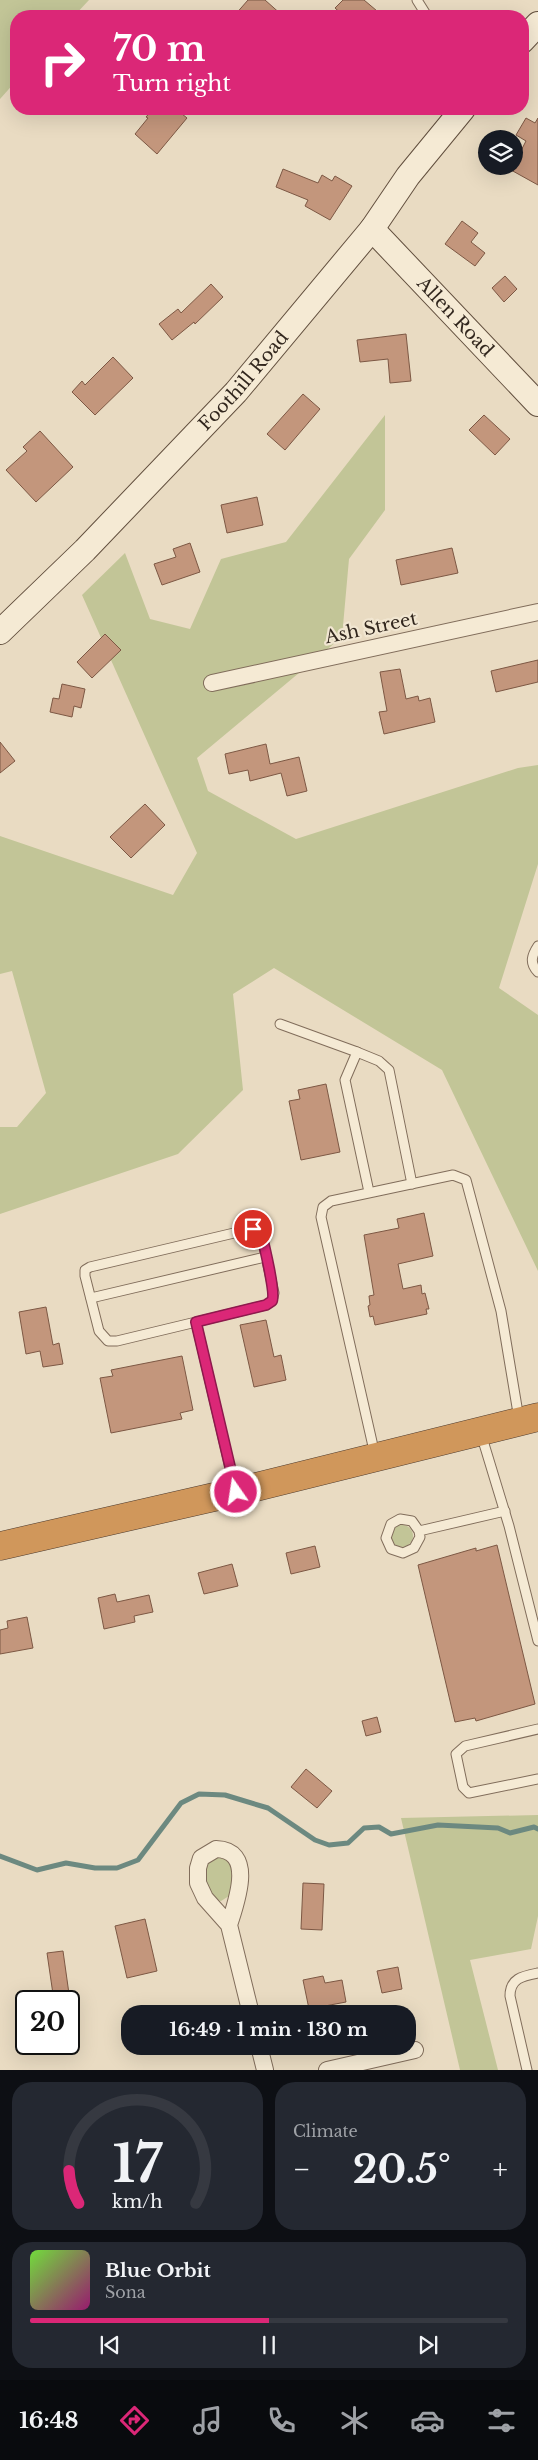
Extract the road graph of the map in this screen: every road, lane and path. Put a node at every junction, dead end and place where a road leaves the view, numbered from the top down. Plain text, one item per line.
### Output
1 (538, 24) edge
2 (529, 34) edge
3 (458, 115) edge
4 (372, 229) junction
5 (538, 404) edge
6 (538, 612) edge
7 (0, 632) edge
8 (212, 683) dead end
9 (538, 946) edge
10 (538, 972) edge
11 (280, 1024) dead end
12 (356, 1052) junction
13 (412, 1184) junction
14 (369, 1192) junction
15 (266, 1257) junction
16 (91, 1298) junction
17 (196, 1322) junction
18 (529, 1419) edge
19 (480, 1431) junction
20 (376, 1457) junction
21 (236, 1492) junction
22 (505, 1511) junction
23 (419, 1531) dead end
24 (0, 1546) edge
25 (538, 1641) edge
26 (538, 1729) edge
27 (538, 1778) edge
28 (229, 1925) dead end
29 (538, 1973) edge
30 (249, 2005) edge
31 (261, 2055) edge
32 (393, 2055) edge
33 (265, 2070) edge
34 (326, 2070) edge
35 (527, 2070) edge

1 - 2 street
3 - 4 street, Foothill Road
4 - 5 street, Allen Road
4 - 7 street, Foothill Road
6 - 8 street, Ash Street
9 - 10 lane
11 - 12 lane
12 - 13 lane
12 - 14 lane
13 - 14 lane
13 - 18 lane
14 - 20 lane
15 - 16 lane
15 - 16 lane
15 - 17 lane
16 - 17 lane
17 - 21 lane
18 - 19 highway
19 - 20 highway
19 - 22 lane
20 - 21 highway
21 - 24 highway
22 - 23 lane
22 - 25 lane
26 - 27 lane
28 - 30 street
29 - 35 lane
31 - 33 street
32 - 34 street

